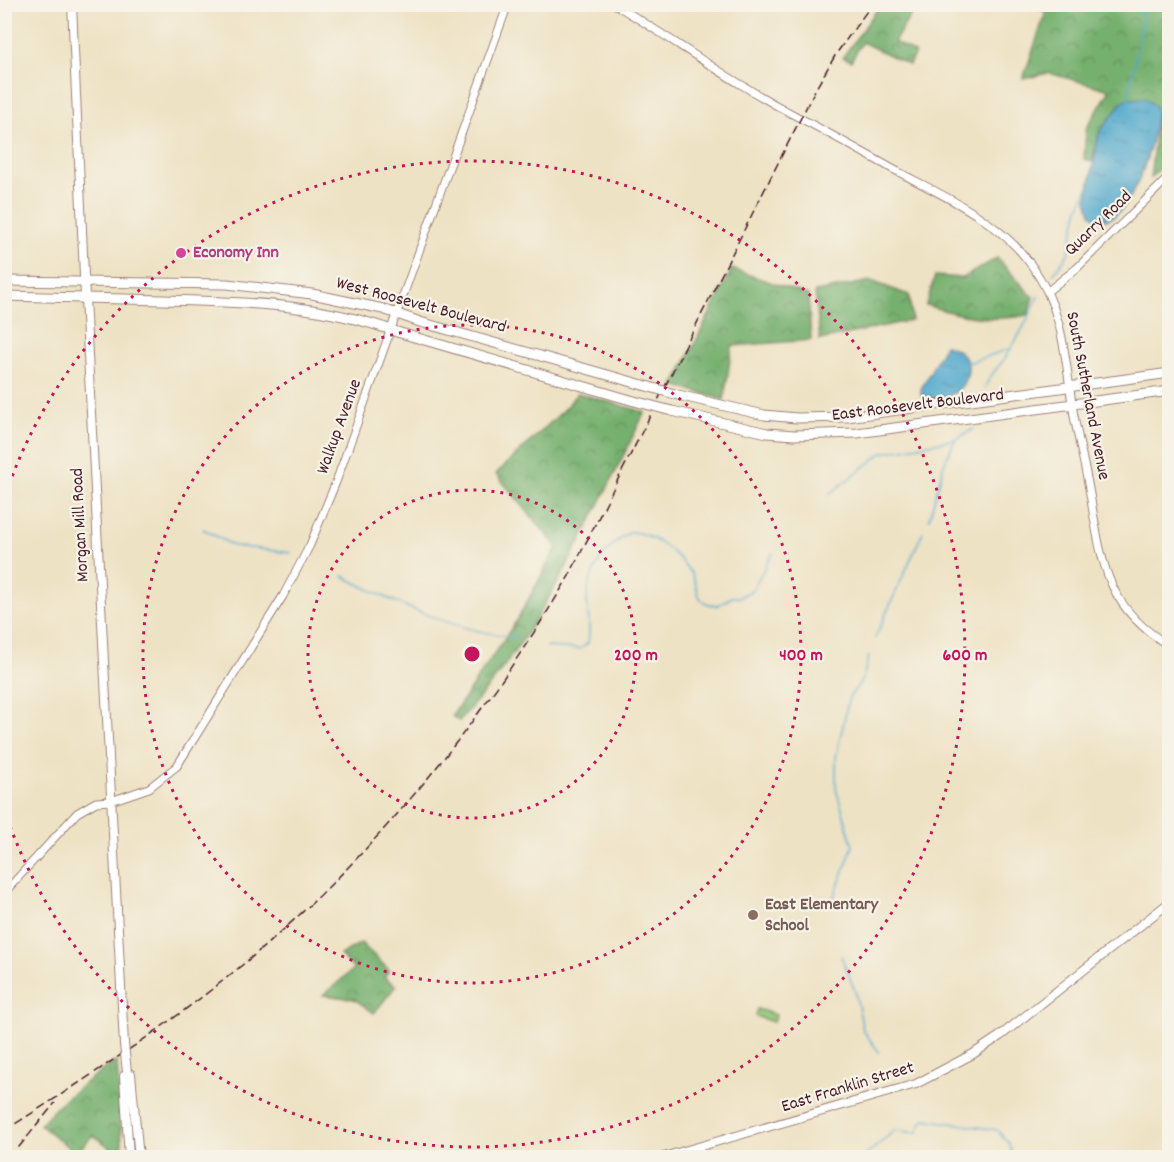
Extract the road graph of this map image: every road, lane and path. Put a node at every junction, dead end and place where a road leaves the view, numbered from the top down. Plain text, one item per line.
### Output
1 (72, 4) edge
2 (508, 4) edge
3 (614, 4) edge
4 (1170, 176) edge
5 (4, 281) edge
6 (85, 282) junction
7 (1048, 291) junction
8 (4, 296) edge
9 (85, 298) junction
10 (395, 313) junction
11 (390, 330) junction
12 (1170, 373) edge
13 (1070, 387) junction
14 (1170, 391) edge
15 (678, 395) joint
16 (1072, 405) junction
17 (672, 411) joint
18 (1170, 646) edge
19 (111, 801) junction
20 (4, 892) edge
21 (1170, 902) edge
22 (127, 1072) junction
23 (127, 1115) junction
24 (129, 1158) edge
25 (137, 1158) edge
26 (660, 1158) edge

1 - 6 main road, Morgan Mill Road
2 - 10 street, Walkup Avenue
3 - 7 street, South Sutherland Avenue
4 - 7 street, Quarry Road
5 - 6 highway, West Roosevelt Boulevard
6 - 9 main road, Morgan Mill Road
6 - 10 highway, West Roosevelt Boulevard
7 - 13 street, South Sutherland Avenue
8 - 9 highway, West Roosevelt Boulevard
9 - 11 highway, West Roosevelt Boulevard
9 - 19 main road, Morgan Mill Road
10 - 11 street, Walkup Avenue
10 - 15 highway, West Roosevelt Boulevard, bridge
11 - 17 highway, West Roosevelt Boulevard, bridge
11 - 19 street, Walkup Avenue
12 - 13 highway, East Roosevelt Boulevard
13 - 15 highway, East Roosevelt Boulevard
13 - 16 street, South Sutherland Avenue
14 - 16 highway, East Roosevelt Boulevard
16 - 17 highway, East Roosevelt Boulevard
16 - 18 street, South Sutherland Avenue
19 - 20 street, Walkup Avenue
19 - 22 main road, Morgan Mill Road, bridge
21 - 26 main road, East Franklin Street
22 - 23 main road
22 - 25 main road
23 - 24 main road
23 - 25 main road

